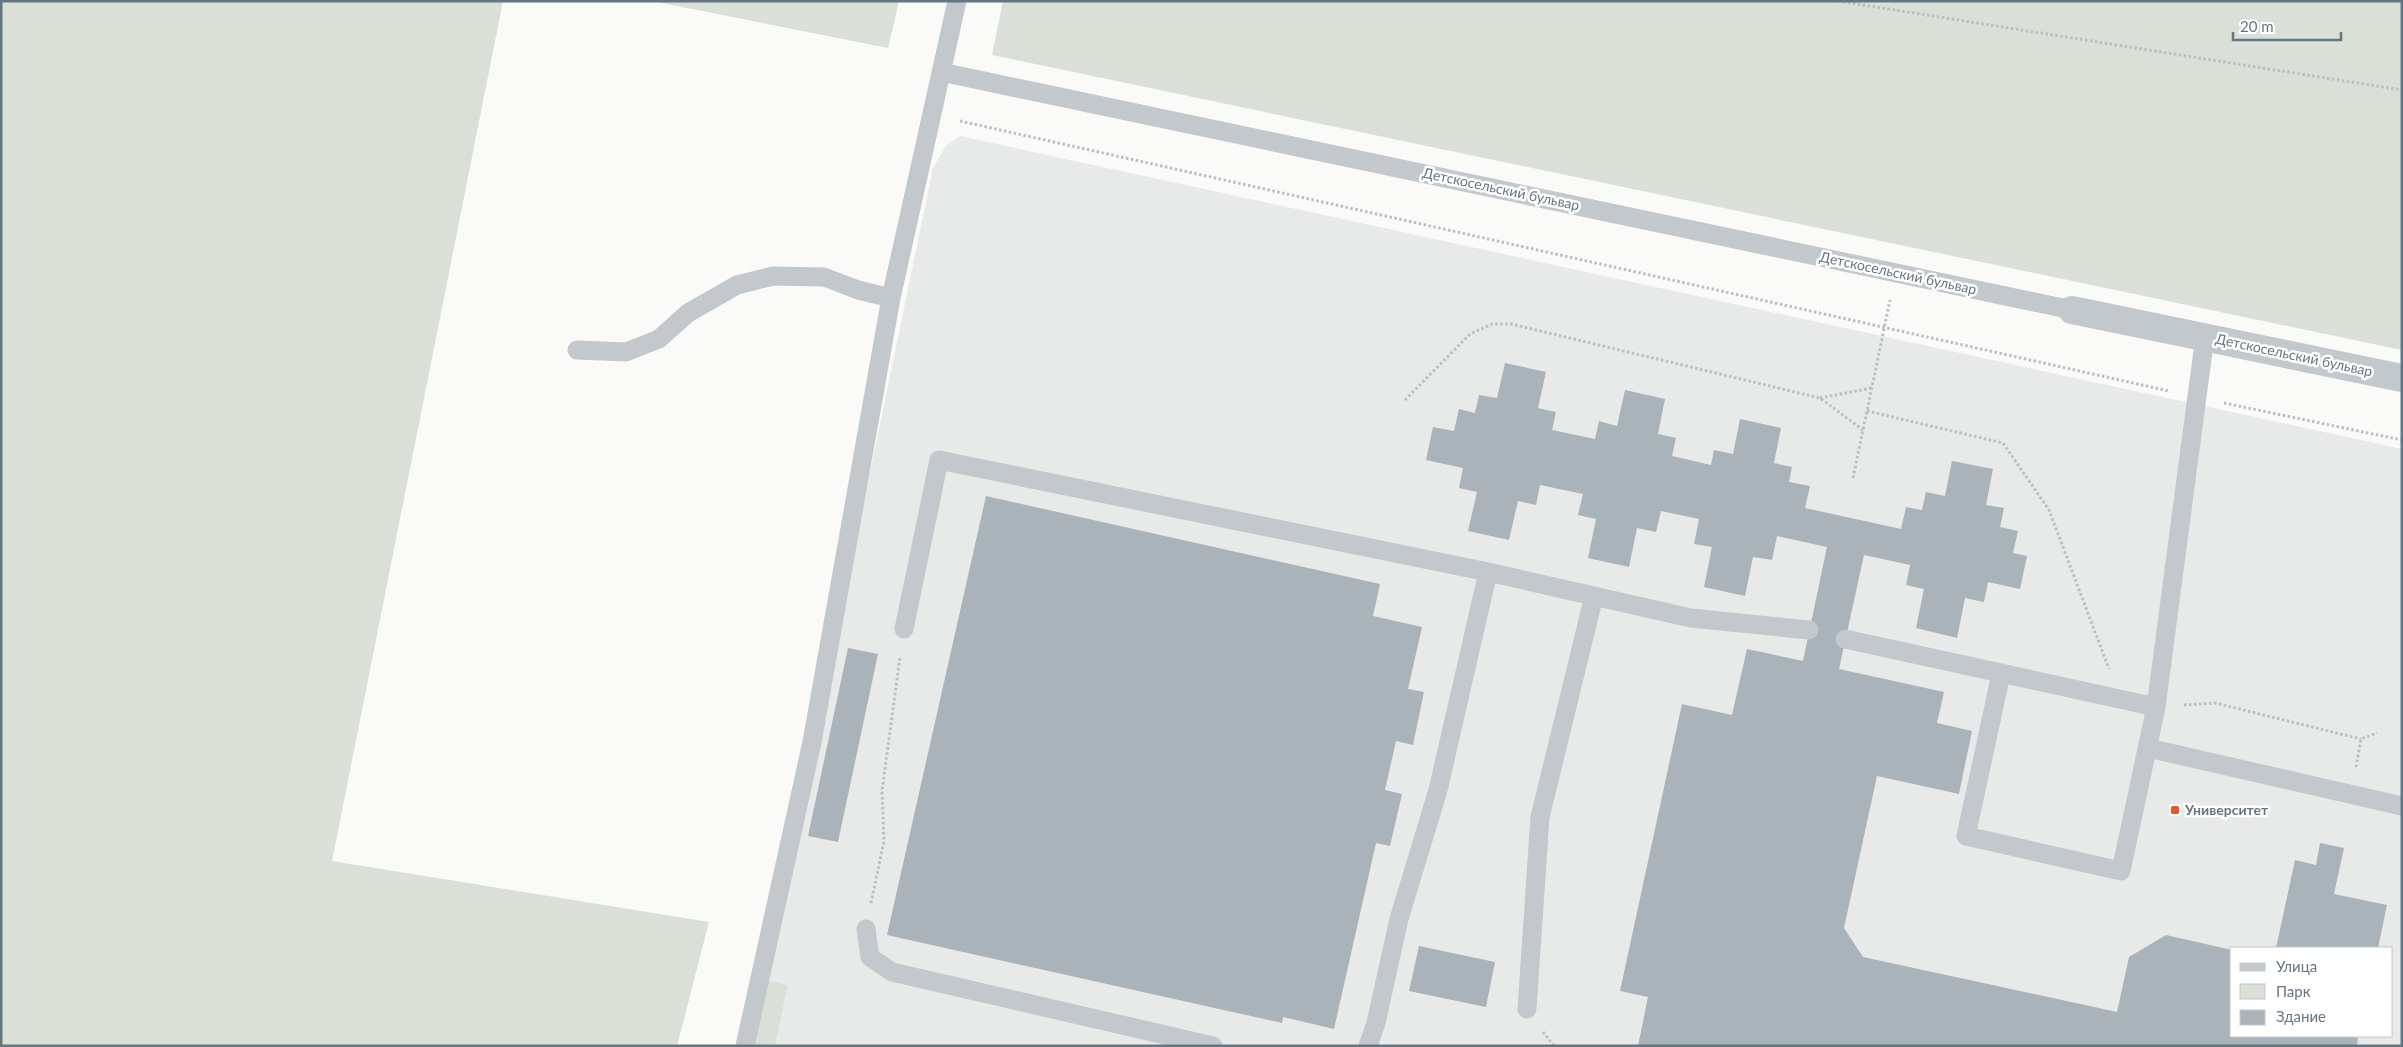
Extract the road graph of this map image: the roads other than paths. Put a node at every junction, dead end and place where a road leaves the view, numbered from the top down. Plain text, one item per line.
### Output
1 (956, 1) edge
2 (941, 72) junction
3 (891, 298) junction
4 (2072, 310) joint
5 (2205, 336) junction
6 (577, 350) dead end
7 (2402, 378) edge
8 (1488, 572) junction
9 (1594, 596) junction
10 (904, 629) road end
11 (1809, 630) dead end
12 (1846, 639) dead end
13 (2001, 674) junction
14 (2156, 707) junction
15 (2148, 748) junction
16 (2402, 806) edge
17 (866, 930) road end
18 (1527, 1009) dead end
19 (745, 1046) edge
20 (1213, 1046) edge
21 (1368, 1046) edge

1 - 2 lane
2 - 3 lane
2 - 4 lane, Детскосельский бульвар
3 - 6 lane
3 - 19 lane
4 - 5 street, Детскосельский бульвар
5 - 7 street, Детскосельский бульвар
5 - 14 lane
8 - 9 lane
8 - 10 lane
8 - 21 lane
9 - 11 lane
9 - 18 lane
12 - 13 lane
13 - 14 lane
13 - 15 lane
14 - 15 lane
15 - 16 lane
17 - 20 lane

